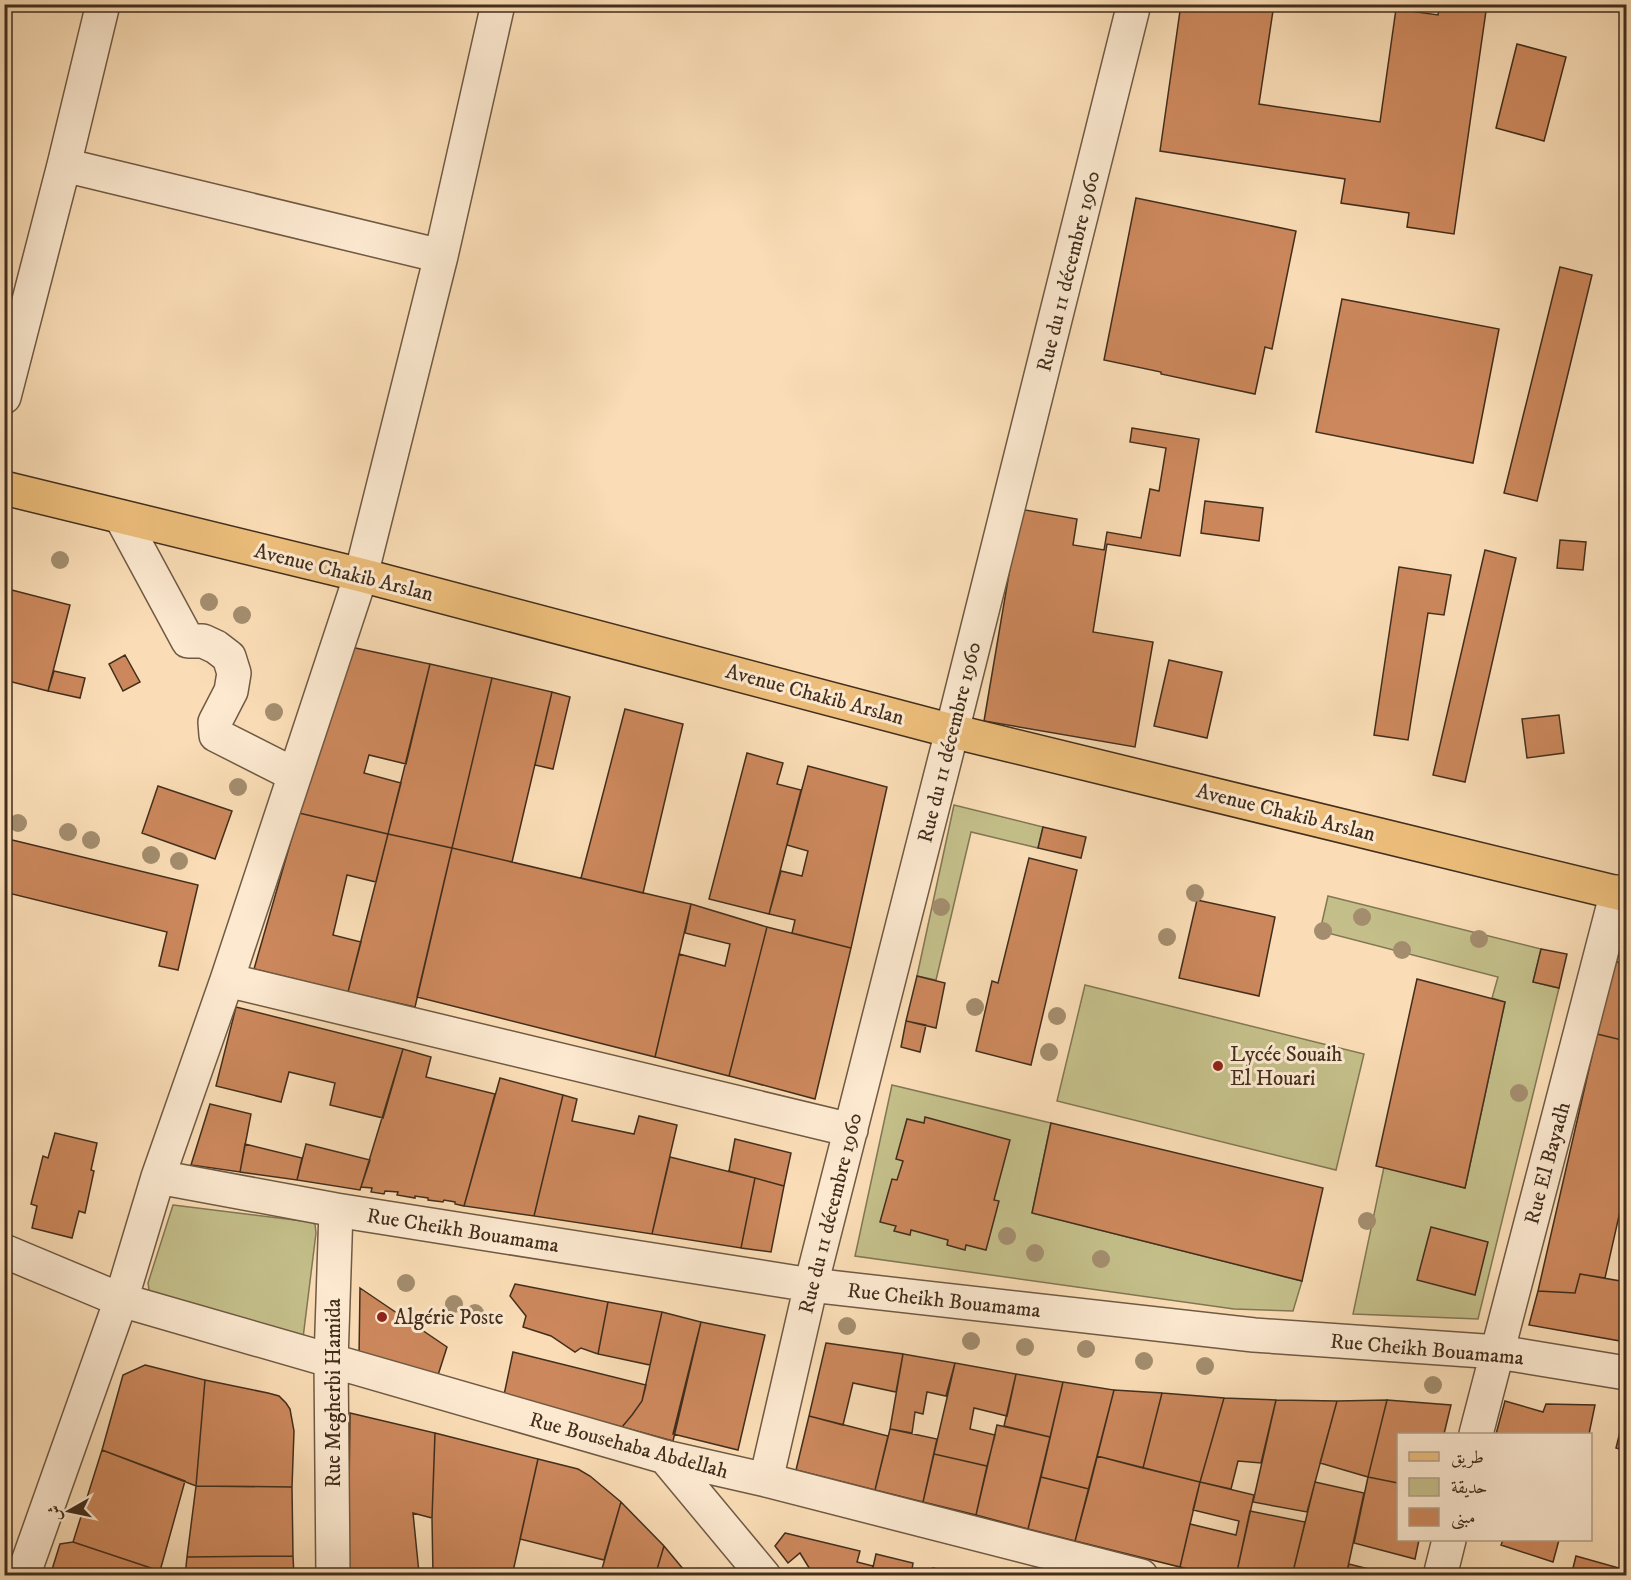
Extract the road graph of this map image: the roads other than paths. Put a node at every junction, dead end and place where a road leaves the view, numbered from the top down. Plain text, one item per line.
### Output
1 (103, 4) edge
2 (498, 4) edge
3 (1134, 4) edge
4 (64, 165) junction
5 (441, 256) junction
6 (4, 397) edge
7 (4, 488) edge
8 (121, 517) junction
9 (361, 575) junction
10 (952, 731) junction
11 (295, 775) junction
12 (1622, 894) edge
13 (227, 980) junction
14 (851, 1130) junction
15 (158, 1177) junction
16 (336, 1210) junction
17 (4, 1251) edge
18 (811, 1285) junction
19 (121, 1300) junction
20 (1498, 1352) junction
21 (332, 1361) junction
22 (1626, 1373) edge
23 (1476, 1433) edge
24 (665, 1457) junction
25 (766, 1480) junction
26 (1448, 1541) edge
27 (23, 1575) edge
28 (333, 1575) edge
29 (764, 1575) edge
30 (1141, 1575) edge
31 (1440, 1575) edge

1 - 4 street
2 - 5 street
3 - 10 street, Rue du 11 décembre 1960
4 - 5 street
4 - 6 street
5 - 9 street
7 - 8 main road, Avenue Chakib Arslan
8 - 9 main road, Avenue Chakib Arslan
8 - 11 street
9 - 10 main road, Avenue Chakib Arslan
9 - 11 street
10 - 12 main road, Avenue Chakib Arslan
10 - 14 street, Rue du 11 décembre 1960
11 - 13 street
12 - 20 street, Rue El Bayadh
13 - 14 street
13 - 15 street
14 - 18 street, Rue du 11 décembre 1960
15 - 16 street, Rue Cheikh Bouamama
15 - 19 street
16 - 18 street, Rue Cheikh Bouamama
16 - 21 street, Rue Megherbi Hamida
17 - 19 street, Rue Bousehaba Abdellah
18 - 20 street, Rue Cheikh Bouamama
18 - 25 street, Rue du 11 décembre 1960
19 - 21 street, Rue Bousehaba Abdellah
19 - 27 street
20 - 22 street, Rue Cheikh Bouamama
20 - 23 street, Rue El Bayadh
21 - 24 street, Rue Bousehaba Abdellah
21 - 28 street, Rue Megherbi Hamida
24 - 25 street, Rue Bousehaba Abdellah
24 - 29 street
25 - 30 street, Rue Bousehaba Abdellah
26 - 31 street

